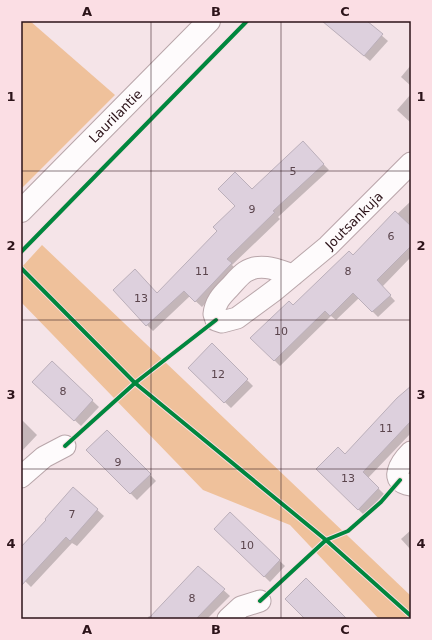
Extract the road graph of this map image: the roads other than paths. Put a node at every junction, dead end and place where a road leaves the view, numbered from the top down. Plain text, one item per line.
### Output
1 (209, 21) edge
2 (411, 163) edge
3 (21, 211) edge
4 (293, 275) dead end
5 (65, 446) dead end
6 (411, 452) edge
7 (21, 477) edge
8 (411, 484) edge
9 (260, 601) dead end
10 (228, 619) edge

1 - 3 street, Laurilantie
2 - 4 street, Joutsankuja
5 - 7 street
6 - 8 street
9 - 10 street

